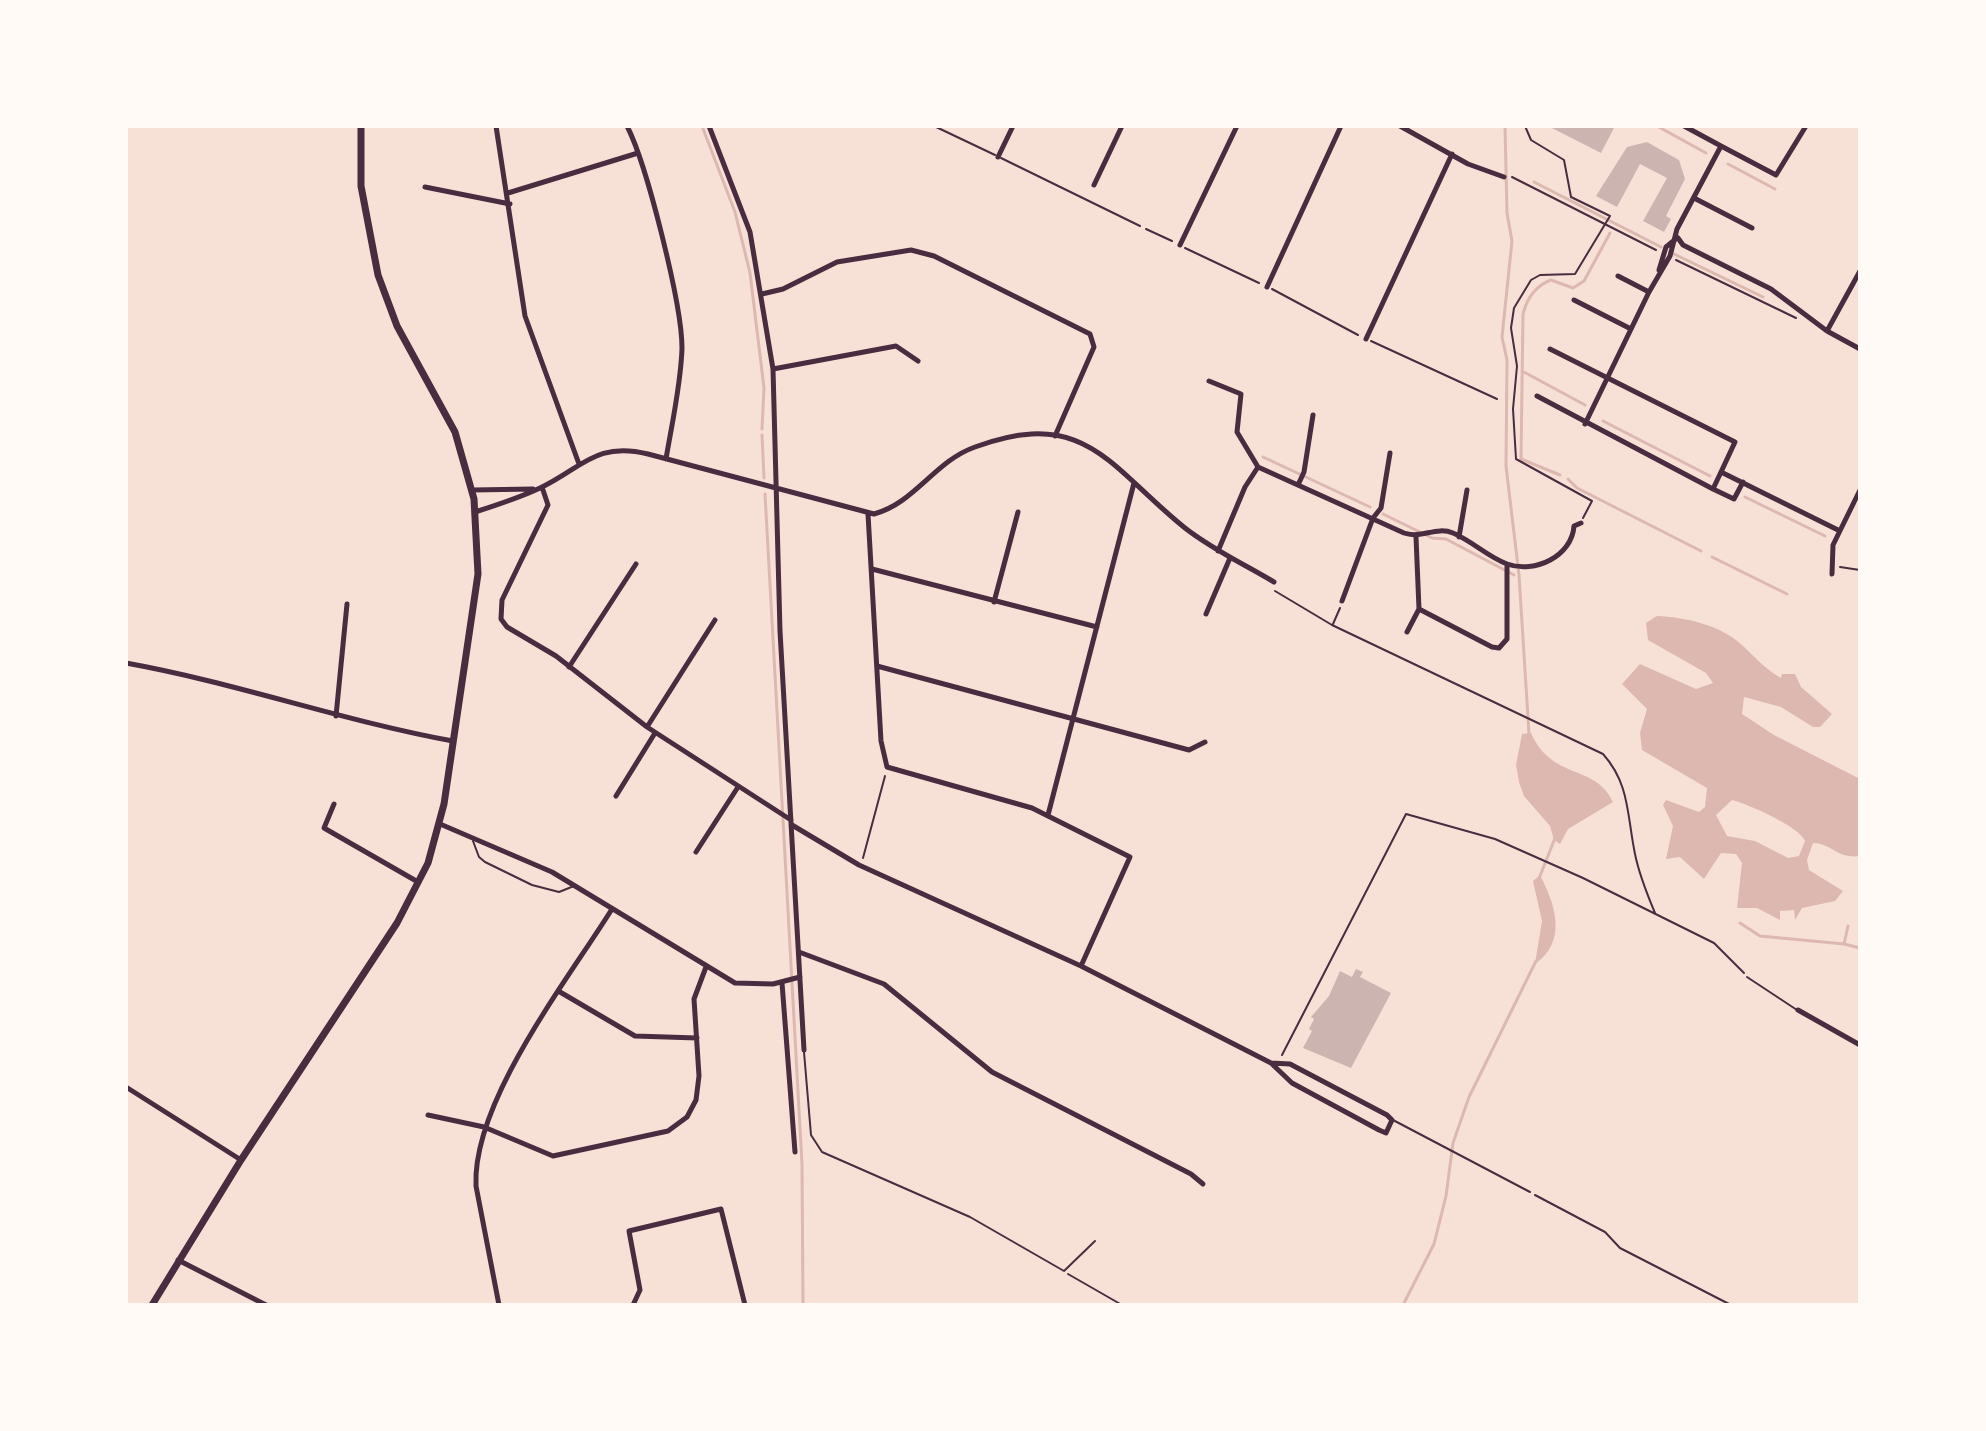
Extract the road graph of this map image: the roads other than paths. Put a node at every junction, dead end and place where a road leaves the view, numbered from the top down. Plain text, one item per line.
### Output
1 (361, 126) edge
2 (496, 126) edge
3 (627, 126) edge
4 (709, 126) edge
5 (934, 126) edge
6 (1013, 126) edge
7 (1122, 126) edge
8 (1237, 126) edge
9 (1341, 126) edge
10 (1400, 126) edge
11 (1684, 126) edge
12 (1806, 126) edge
13 (1410, 128) edge
14 (1721, 146) junction
15 (638, 153) junction
16 (1452, 154) junction
17 (998, 157) junction
18 (1504, 177) joint
19 (1512, 177) road end
20 (1094, 185) dead end
21 (425, 187) dead end
22 (508, 193) junction
23 (1694, 198) junction
24 (510, 204) junction
25 (1140, 226) dead end
26 (1752, 228) dead end
27 (1678, 237) junction
28 (1180, 245) dead end
29 (1860, 271) edge
30 (1618, 276) dead end
31 (1267, 287) road end
32 (1649, 292) junction
33 (762, 294) junction
34 (1574, 300) dead end
35 (1631, 329) junction
36 (1827, 331) junction
37 (1366, 339) road end
38 (1550, 349) dead end
39 (1860, 349) edge
40 (918, 361) dead end
41 (773, 369) junction
42 (1608, 378) junction
43 (1209, 381) dead end
44 (1537, 396) dead end
45 (1313, 415) dead end
46 (1585, 424) junction
47 (1055, 436) junction
48 (1390, 453) dead end
49 (666, 459) junction
50 (579, 464) junction
51 (1258, 467) junction
52 (1721, 472) junction
53 (1301, 479) junction
54 (1743, 482) junction
55 (1134, 483) junction
56 (542, 487) junction
57 (1713, 489) junction
58 (473, 490) junction
59 (777, 490) junction
60 (1467, 490) dead end
61 (1860, 490) edge
62 (1857, 502) edge
63 (475, 512) junction
64 (1018, 512) dead end
65 (868, 514) junction
66 (1373, 518) junction
67 (1581, 523) road end
68 (1838, 530) junction
69 (1418, 536) junction
70 (1459, 537) junction
71 (1218, 551) junction
72 (1230, 558) junction
73 (636, 564) dead end
74 (1508, 568) junction
75 (872, 569) junction
76 (1831, 570) road end
77 (1274, 582) road end
78 (1342, 601) road end
79 (994, 602) junction
80 (347, 604) dead end
81 (1419, 609) junction
82 (1206, 614) dead end
83 (715, 620) dead end
84 (1097, 627) junction
85 (1407, 632) dead end
86 (126, 663) edge
87 (877, 666) junction
88 (569, 667) junction
89 (336, 716) junction
90 (1073, 719) junction
91 (647, 727) junction
92 (655, 733) junction
93 (454, 741) junction
94 (1205, 742) dead end
95 (738, 787) junction
96 (616, 796) dead end
97 (334, 804) dead end
98 (1048, 815) junction
99 (790, 821) junction
100 (440, 824) junction
101 (472, 837) junction
102 (696, 852) dead end
103 (418, 882) junction
104 (575, 886) junction
105 (612, 909) junction
106 (799, 952) junction
107 (1081, 966) junction
108 (706, 967) junction
109 (1747, 977) road end
110 (798, 978) junction
111 (782, 983) junction
112 (560, 992) junction
113 (1798, 1010) joint
114 (697, 1038) junction
115 (1860, 1045) edge
116 (804, 1050) joint
117 (1271, 1063) junction
118 (126, 1087) edge
119 (428, 1115) dead end
120 (1392, 1120) junction
121 (484, 1127) junction
122 (795, 1152) dead end
123 (241, 1160) junction
124 (1203, 1184) dead end
125 (1530, 1192) road end
126 (1095, 1241) dead end
127 (178, 1260) junction
128 (152, 1305) edge
129 (266, 1305) edge
130 (499, 1305) edge
131 (633, 1305) edge
132 (745, 1305) edge

1 - 58 main road
2 - 22 street
3 - 15 street
4 - 33 street
5 - 17 lane
6 - 17 street
7 - 20 street
8 - 28 street
9 - 31 street
10 - 13 street
11 - 14 street
12 - 14 street
13 - 16 street
14 - 23 street
15 - 22 street
15 - 49 street
16 - 18 street
16 - 37 street
17 - 25 lane
18 - 19 lane
21 - 24 street
22 - 24 street
23 - 26 street
23 - 27 street
24 - 50 street
27 - 32 street
27 - 36 street
29 - 36 street
30 - 32 street
32 - 35 street
33 - 41 street
33 - 47 street
34 - 35 street
35 - 42 street
36 - 39 street
38 - 42 street
40 - 41 street
41 - 59 street
42 - 46 street
42 - 52 street
43 - 51 street
44 - 46 street
45 - 53 street
46 - 57 street
47 - 55 street
47 - 65 street
48 - 66 street
49 - 50 street
49 - 59 street
50 - 56 street
51 - 53 street
51 - 71 street
52 - 54 street
52 - 57 street
53 - 66 street
54 - 57 street
54 - 68 street
55 - 71 street
55 - 84 street
56 - 58 street
56 - 63 street
56 - 88 street
58 - 63 main road
59 - 65 street
59 - 99 street
60 - 70 street
61 - 62 street
62 - 68 street
63 - 93 main road
64 - 79 street
65 - 75 street
66 - 69 street
66 - 78 street
67 - 74 street
68 - 76 street
69 - 70 street
69 - 81 street
70 - 74 street
71 - 72 street
72 - 77 street
72 - 82 street
73 - 88 street
74 - 81 street
75 - 79 street
75 - 87 street
79 - 84 street
80 - 89 street
81 - 85 street
83 - 91 street
84 - 90 street
86 - 89 street
87 - 90 street
87 - 98 street
88 - 91 street
89 - 93 street
90 - 94 street
90 - 98 street
91 - 92 street
92 - 95 street
92 - 96 street
93 - 100 main road
95 - 99 street
95 - 102 street
97 - 103 street
98 - 107 street
99 - 106 street
99 - 107 street
100 - 101 street
100 - 103 main road
101 - 104 street
101 - 104 lane
103 - 123 main road
104 - 105 street
105 - 108 street
105 - 112 street
106 - 110 street
106 - 124 street
107 - 117 street
108 - 111 street
108 - 114 street
109 - 113 lane
110 - 111 street
110 - 116 street
111 - 122 street
112 - 114 street
112 - 121 street
113 - 115 street
114 - 121 street
116 - 126 lane
117 - 120 street
117 - 120 street
118 - 123 street
119 - 121 street
120 - 125 lane
121 - 130 street
123 - 127 main road
127 - 128 main road
127 - 129 street
131 - 132 street

